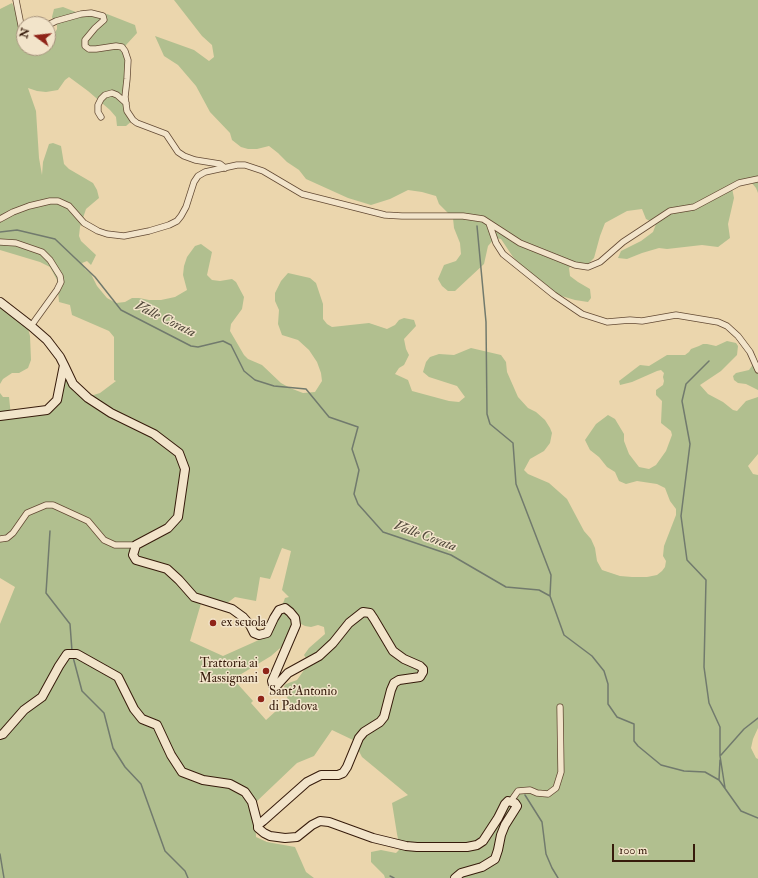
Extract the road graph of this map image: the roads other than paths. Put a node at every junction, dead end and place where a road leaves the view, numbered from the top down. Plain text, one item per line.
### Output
1 (16, 0) edge
2 (19, 16) edge
3 (56, 20) edge
4 (126, 103) junction
5 (101, 117) dead end
6 (225, 168) junction
7 (758, 179) edge
8 (0, 219) edge
9 (489, 223) junction
10 (0, 242) edge
11 (0, 302) edge
12 (31, 326) junction
13 (64, 365) junction
14 (758, 370) edge
15 (0, 416) edge
16 (0, 539) edge
17 (136, 545) junction
18 (560, 707) dead end
19 (0, 735) edge
20 (513, 802) junction
21 (258, 825) junction
22 (455, 878) edge

1 - 2 street
3 - 4 street
4 - 5 street
4 - 6 street
6 - 8 street
6 - 9 street
7 - 9 street
9 - 14 street
10 - 12 street
11 - 12 street
12 - 13 street
13 - 15 street
13 - 17 street
16 - 17 street
17 - 21 street
18 - 20 street
19 - 21 street
20 - 21 street
20 - 22 street

